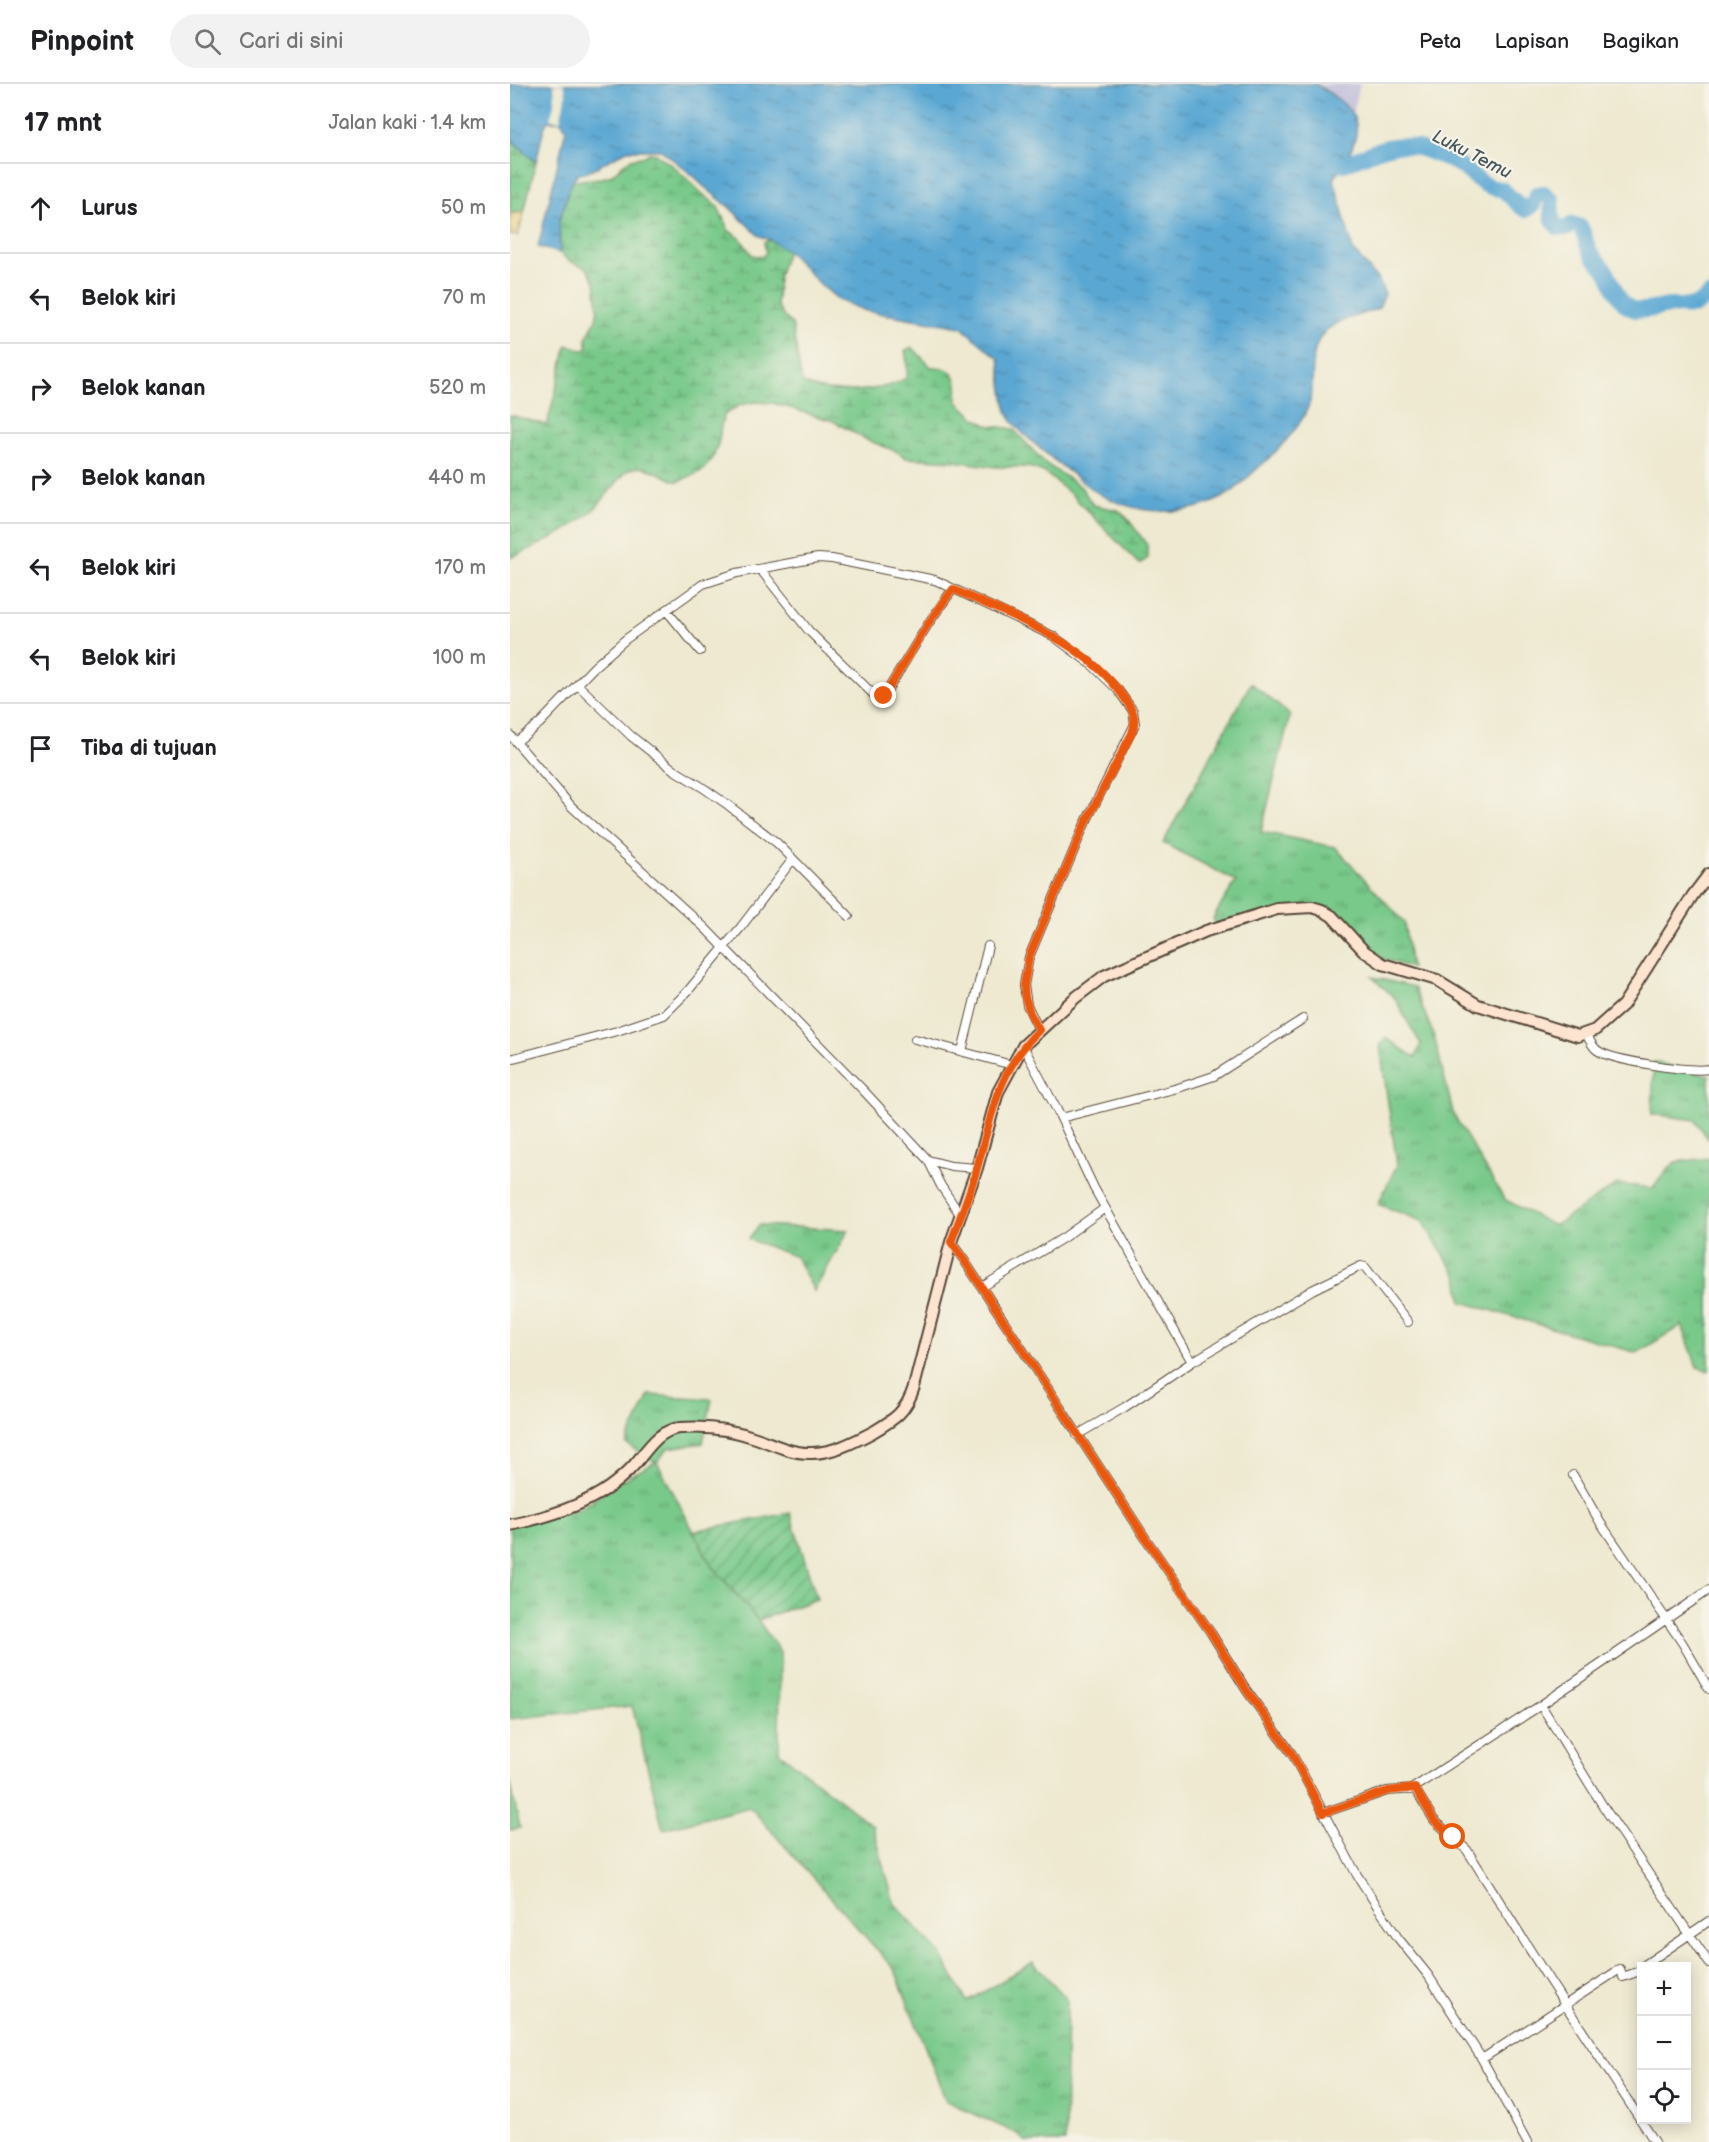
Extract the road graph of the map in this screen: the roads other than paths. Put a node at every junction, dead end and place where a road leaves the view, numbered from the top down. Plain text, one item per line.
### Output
1 (760, 569) junction
2 (953, 589) junction
3 (666, 610) junction
4 (700, 651) dead end
5 (579, 686) junction
6 (513, 739) edge
7 (793, 859) junction
8 (1709, 874) edge
9 (849, 916) dead end
10 (988, 945) dead end
11 (725, 947) junction
12 (1304, 1019) dead end
13 (1039, 1030) junction
14 (1586, 1034) junction
15 (915, 1039) dead end
16 (1023, 1046) junction
17 (962, 1052) junction
18 (510, 1059) edge
19 (1012, 1065) junction
20 (1709, 1069) edge
21 (1061, 1118) junction
22 (928, 1160) junction
23 (977, 1168) junction
24 (1105, 1208) junction
25 (961, 1216) junction
26 (951, 1242) junction
27 (982, 1287) junction
28 (1408, 1322) dead end
29 (1192, 1362) junction
30 (1077, 1435) junction
31 (1573, 1475) dead end
32 (510, 1525) edge
33 (1709, 1590) edge
34 (1668, 1620) junction
35 (1709, 1689) edge
36 (1541, 1705) junction
37 (1410, 1790) junction
38 (1323, 1813) junction
39 (1709, 1921) edge
40 (1690, 1933) junction
41 (1649, 1962) edge
42 (1709, 1963) edge
43 (1637, 1972) edge
44 (1566, 2006) junction
45 (1482, 2059) junction
46 (1527, 2142) edge
47 (1655, 2142) edge

1 - 2 street
1 - 2 street
1 - 3 street
2 - 13 street
3 - 4 street
3 - 5 street
5 - 6 street
5 - 7 street
6 - 11 street
7 - 9 street
7 - 11 street
8 - 14 main road
10 - 17 street
11 - 18 street
11 - 22 street
12 - 21 street
13 - 14 main road
13 - 16 main road
14 - 20 street
15 - 17 street
16 - 19 main road
16 - 21 street
17 - 19 street
19 - 23 main road
21 - 24 street
22 - 23 street
22 - 25 street
23 - 25 main road
24 - 27 street
24 - 29 street
25 - 26 main road
26 - 27 street
26 - 32 main road
27 - 30 street
28 - 29 street
29 - 30 street
30 - 38 street
31 - 34 street
33 - 34 street
34 - 35 street
34 - 36 street
36 - 37 street
36 - 40 street
37 - 38 street
37 - 44 street
38 - 45 street
39 - 40 street
40 - 41 street
40 - 42 street
43 - 44 street
44 - 45 street
44 - 47 street
45 - 46 street

